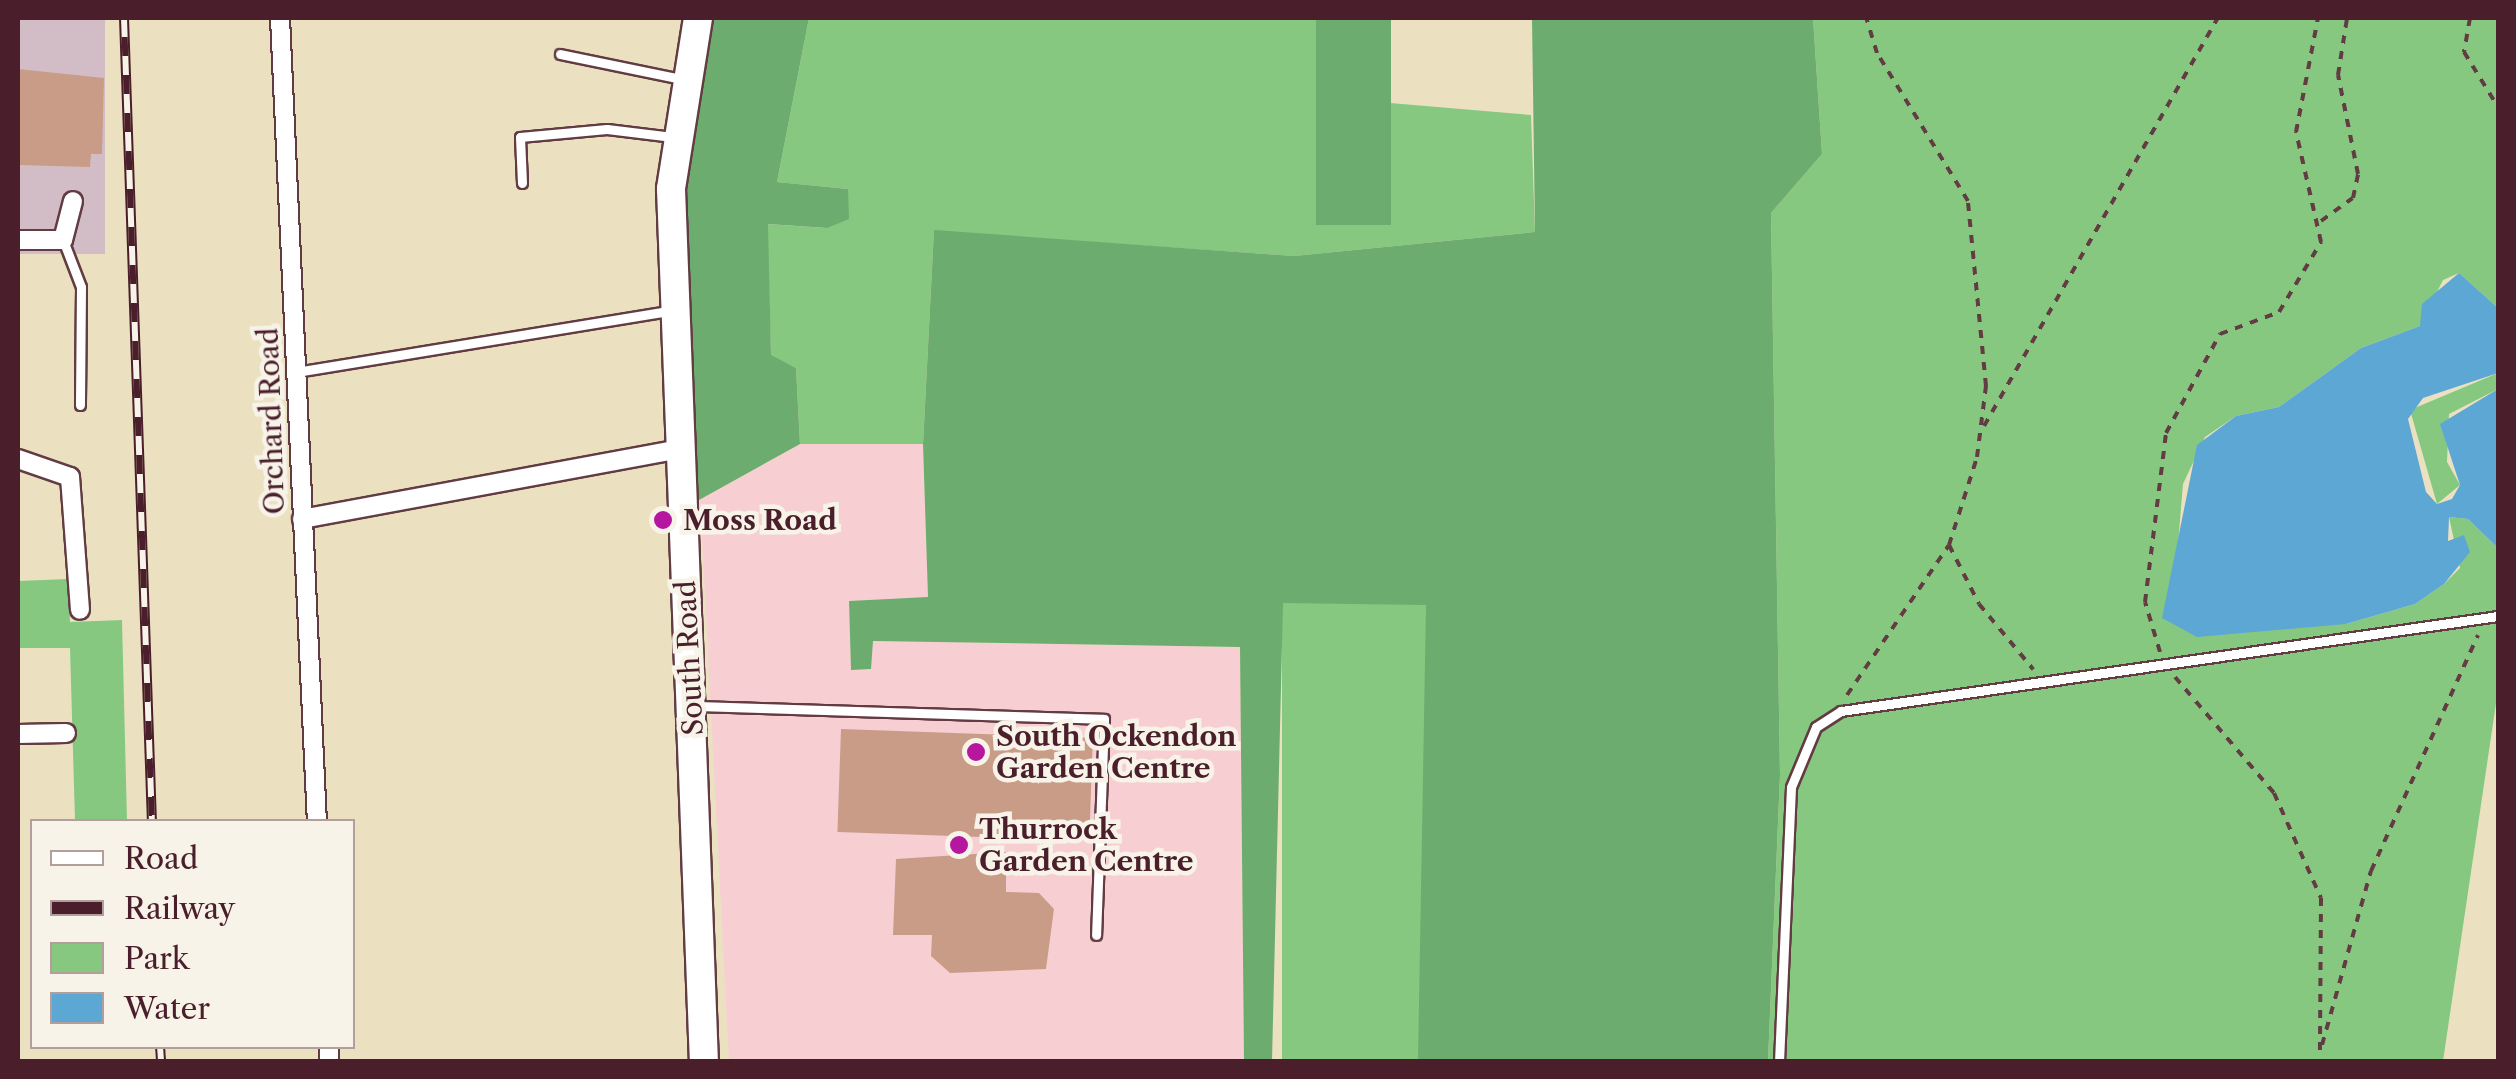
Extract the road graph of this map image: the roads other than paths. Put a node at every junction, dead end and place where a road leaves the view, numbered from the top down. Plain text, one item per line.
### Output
1 (280, 18) edge
2 (698, 18) edge
3 (560, 54) dead end
4 (682, 79) junction
5 (676, 138) junction
6 (522, 183) dead end
7 (73, 201) dead end
8 (18, 240) edge
9 (63, 240) junction
10 (675, 310) junction
11 (296, 372) junction
12 (80, 405) dead end
13 (679, 449) junction
14 (18, 459) edge
15 (302, 518) junction
16 (80, 610) dead end
17 (2493, 616) edge
18 (692, 706) junction
19 (66, 733) dead end
20 (18, 734) edge
21 (317, 819) edge
22 (1096, 935) dead end
23 (704, 1062) edge
24 (1779, 1062) edge

1 - 11 street, Orchard Road
2 - 4 main road, South Road
3 - 4 lane
4 - 5 main road, South Road
5 - 6 lane
5 - 10 main road, South Road
7 - 9 street
8 - 9 street
9 - 12 lane
10 - 11 lane
10 - 13 main road, South Road
11 - 15 street, Orchard Road
13 - 15 street
13 - 18 main road, South Road
14 - 16 street
15 - 21 street, Orchard Road
17 - 24 lane
18 - 22 lane
18 - 23 main road, South Road
19 - 20 street

